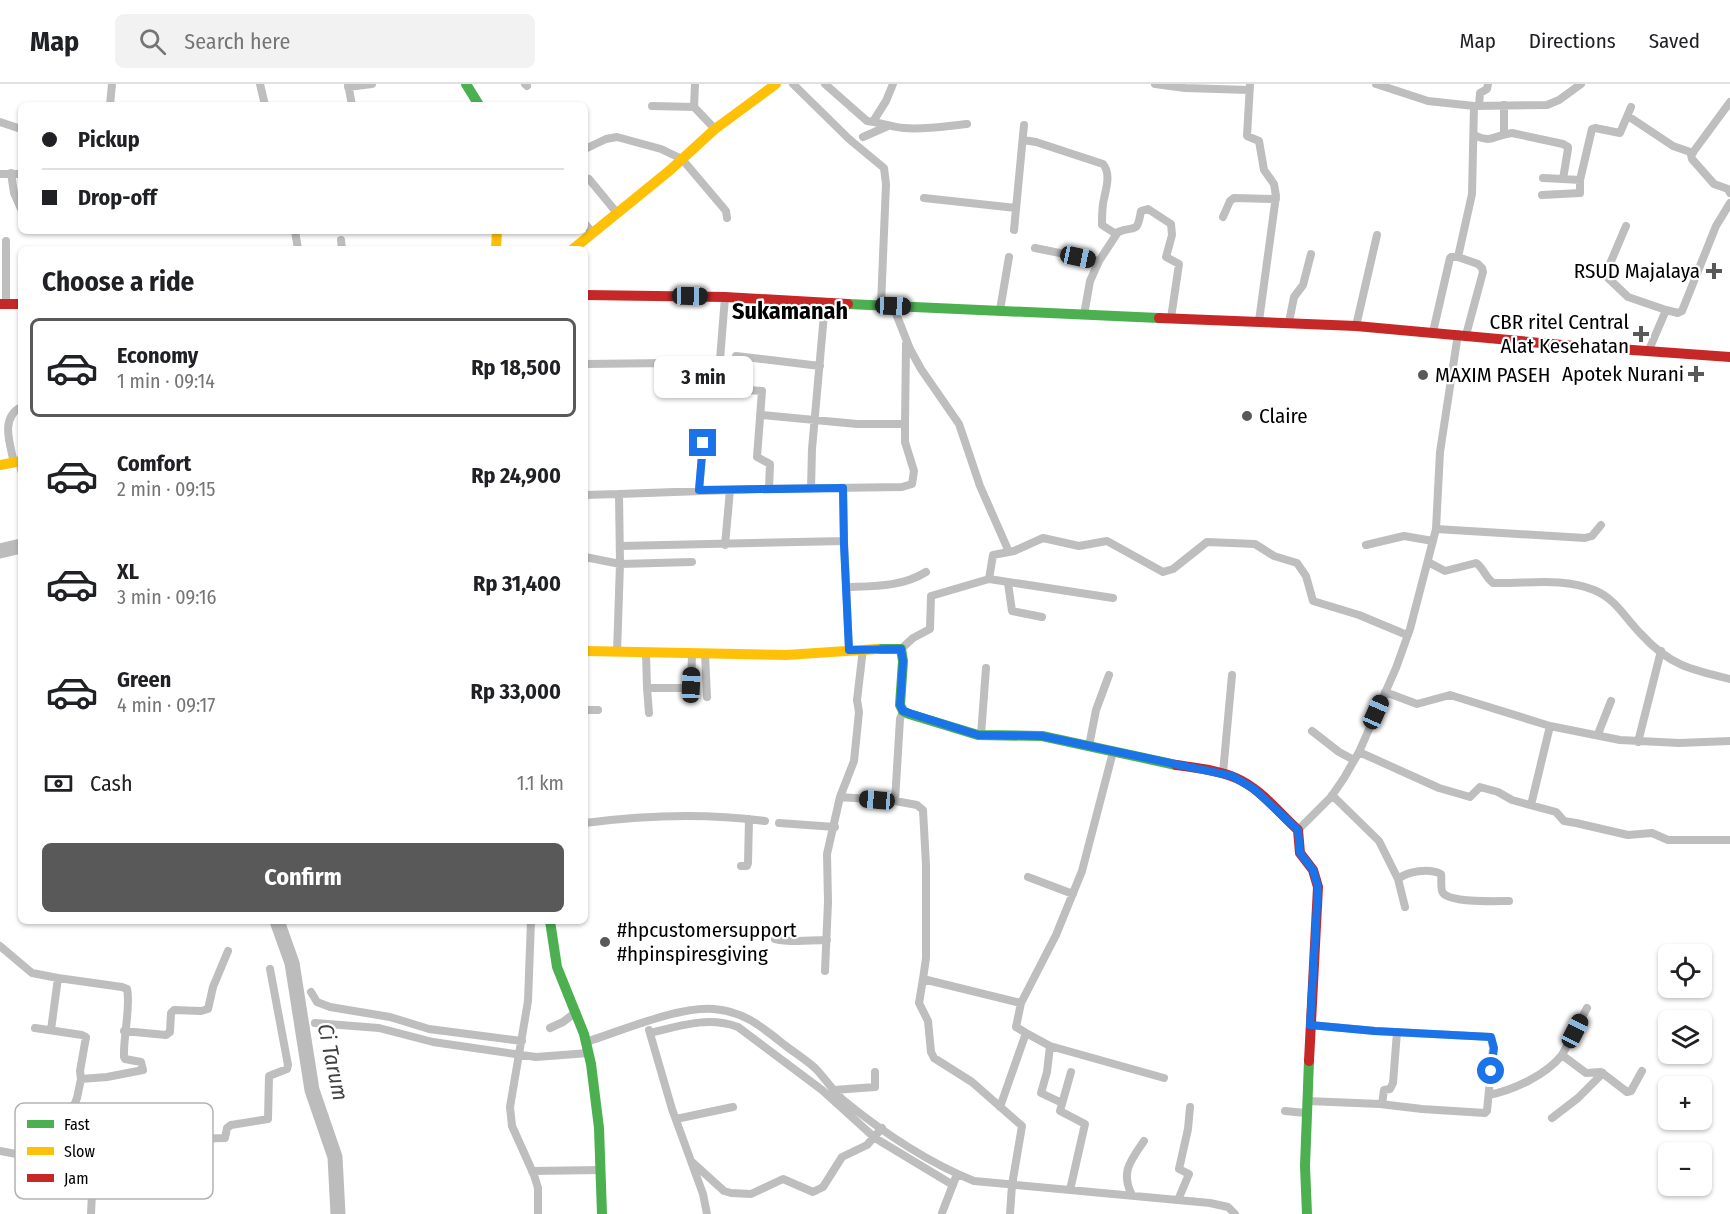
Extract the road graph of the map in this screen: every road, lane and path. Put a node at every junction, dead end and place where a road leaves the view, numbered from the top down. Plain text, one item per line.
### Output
1 (112, 84) edge
2 (260, 84) edge
3 (372, 84) edge
4 (466, 84) edge
5 (695, 84) edge
6 (776, 84) edge
7 (793, 84) edge
8 (825, 84) edge
9 (893, 84) edge
10 (1155, 84) edge
11 (1376, 84) edge
12 (1488, 84) edge
13 (1581, 84) edge
14 (348, 85) edge
15 (1250, 87) edge
16 (110, 102) edge
17 (265, 102) edge
18 (351, 102) edge
19 (477, 102) edge
20 (1730, 102) edge
21 (1504, 105) junction
22 (652, 106) dead end
23 (1477, 106) junction
24 (694, 107) junction
25 (1631, 107) dead end
26 (1628, 116) junction
27 (0, 122) edge
28 (871, 122) junction
29 (967, 124) dead end
30 (1024, 125) dead end
31 (18, 128) edge
32 (884, 128) junction
33 (716, 129) junction
34 (1504, 134) junction
35 (865, 135) junction
36 (1474, 135) junction
37 (1023, 141) junction
38 (856, 144) junction
39 (588, 148) edge
40 (1692, 153) junction
41 (680, 161) junction
42 (11, 173) junction
43 (0, 174) edge
44 (18, 174) edge
45 (1544, 178) dead end
46 (588, 179) edge
47 (1563, 179) junction
48 (1580, 180) junction
49 (1730, 193) edge
50 (1542, 195) dead end
51 (924, 198) dead end
52 (1276, 199) junction
53 (18, 202) edge
54 (1730, 203) edge
55 (1016, 208) junction
56 (617, 213) junction
57 (1223, 217) dead end
58 (728, 218) dead end
59 (1626, 226) dead end
60 (588, 228) edge
61 (1014, 230) dead end
62 (1116, 234) junction
63 (1377, 235) dead end
64 (6, 241) dead end
65 (1035, 248) dead end
66 (1311, 254) dead end
67 (1009, 256) dead end
68 (1458, 257) junction
69 (1099, 261) junction
70 (588, 295) edge
71 (725, 297) junction
72 (825, 303) junction
73 (3, 304) edge
74 (881, 305) junction
75 (893, 306) junction
76 (1000, 310) junction
77 (1666, 310) junction
78 (1084, 315) junction
79 (1171, 318) junction
80 (1259, 321) junction
81 (1289, 322) junction
82 (1356, 326) junction
83 (1433, 332) junction
84 (1462, 334) junction
85 (906, 341) junction
86 (1649, 350) junction
87 (736, 356) dead end
88 (1730, 357) edge
89 (588, 364) edge
90 (820, 366) junction
91 (719, 372) junction
92 (719, 388) junction
93 (694, 390) dead end
94 (18, 409) edge
95 (762, 415) junction
96 (814, 418) junction
97 (905, 424) junction
98 (703, 443) dead end
99 (18, 461) edge
100 (18, 464) edge
101 (0, 465) edge
102 (843, 488) junction
103 (769, 489) junction
104 (811, 489) junction
105 (699, 490) junction
106 (730, 490) junction
107 (619, 494) junction
108 (588, 495) edge
109 (1601, 525) dead end
110 (1436, 529) junction
111 (844, 541) junction
112 (1433, 541) junction
113 (725, 544) junction
114 (1366, 545) dead end
115 (620, 546) junction
116 (1009, 552) junction
117 (588, 558) edge
118 (692, 562) dead end
119 (1428, 562) junction
120 (620, 564) junction
121 (926, 572) dead end
122 (989, 579) junction
123 (1008, 583) junction
124 (847, 587) junction
125 (1113, 598) dead end
126 (1042, 617) dead end
127 (1407, 635) junction
128 (863, 649) junction
129 (901, 649) junction
130 (849, 650) junction
131 (588, 651) edge
132 (1661, 651) junction
133 (617, 652) junction
134 (646, 653) junction
135 (692, 654) junction
136 (705, 654) junction
137 (986, 668) dead end
138 (1109, 675) dead end
139 (1232, 675) dead end
140 (1730, 679) edge
141 (647, 688) junction
142 (1385, 692) junction
143 (707, 697) dead end
144 (1611, 701) dead end
145 (588, 710) edge
146 (598, 710) dead end
147 (903, 711) junction
148 (648, 713) dead end
149 (1550, 726) junction
150 (1312, 731) dead end
151 (1598, 734) junction
152 (981, 735) junction
153 (1730, 741) edge
154 (1638, 742) junction
155 (1089, 746) junction
156 (1113, 752) junction
157 (1359, 752) junction
158 (1354, 760) junction
159 (1223, 773) junction
160 (1332, 796) junction
161 (840, 797) junction
162 (895, 801) junction
163 (1531, 805) junction
164 (749, 819) junction
165 (765, 821) dead end
166 (588, 822) edge
167 (779, 823) dead end
168 (835, 827) junction
169 (1298, 830) junction
170 (1730, 840) edge
171 (741, 866) dead end
172 (1028, 877) dead end
173 (1398, 879) junction
174 (1073, 894) junction
175 (1509, 901) dead end
176 (1406, 907) dead end
177 (531, 924) edge
178 (550, 924) edge
179 (775, 939) dead end
180 (827, 940) junction
181 (0, 946) edge
182 (228, 951) dead end
183 (270, 969) dead end
184 (825, 971) dead end
185 (58, 978) junction
186 (923, 979) junction
187 (311, 992) dead end
188 (1022, 1003) junction
189 (1587, 1008) dead end
190 (576, 1012) junction
191 (711, 1015) junction
192 (315, 1023) dead end
193 (397, 1025) junction
194 (1310, 1025) junction
195 (646, 1027) junction
196 (35, 1028) dead end
197 (550, 1028) dead end
198 (51, 1030) junction
199 (124, 1031) junction
200 (1397, 1032) junction
201 (1026, 1033) junction
202 (522, 1042) junction
203 (1050, 1046) junction
204 (587, 1047) junction
205 (520, 1053) junction
206 (1562, 1055) junction
207 (1642, 1071) dead end
208 (875, 1072) dead end
209 (1071, 1072) dead end
210 (811, 1073) junction
211 (1603, 1073) junction
212 (1164, 1078) dead end
213 (81, 1079) junction
214 (834, 1090) junction
215 (1489, 1095) junction
216 (74, 1103) edge
217 (1062, 1103) junction
218 (1383, 1104) junction
219 (733, 1107) dead end
220 (1000, 1107) junction
221 (1190, 1107) dead end
222 (1307, 1107) junction
223 (1285, 1112) dead end
224 (1552, 1118) dead end
225 (676, 1119) junction
226 (878, 1133) junction
227 (213, 1138) edge
228 (1144, 1141) dead end
229 (0, 1151) edge
230 (15, 1154) edge
231 (692, 1162) junction
232 (601, 1170) junction
233 (532, 1171) junction
234 (955, 1179) junction
235 (1012, 1185) junction
236 (1070, 1190) junction
237 (1131, 1195) junction
238 (92, 1199) edge
239 (1178, 1200) junction
240 (91, 1214) edge
241 (538, 1214) edge
242 (602, 1214) edge
243 (707, 1214) edge
244 (942, 1214) edge
245 (1010, 1214) edge
246 (1235, 1214) edge
247 (1307, 1214) edge

1 - 16 street
2 - 17 street
3 - 14 street
4 - 19 street
5 - 24 street
6 - 33 street
7 - 38 street
8 - 28 street
9 - 28 street
10 - 15 street
11 - 23 street
12 - 23 street
13 - 21 street
14 - 18 street
15 - 52 street
20 - 40 street
21 - 23 street
21 - 34 street
22 - 24 street
23 - 36 street
24 - 33 street
25 - 26 street
26 - 40 street
26 - 48 street
27 - 31 street
28 - 32 street
28 - 35 street
29 - 32 street
30 - 37 street
32 - 35 street
33 - 41 street
34 - 36 street
34 - 47 street
35 - 38 street
36 - 68 street
37 - 55 street
37 - 62 street
38 - 74 street
39 - 41 street
40 - 49 street
41 - 56 street
41 - 58 street
42 - 43 street
42 - 44 street
42 - 53 street
45 - 47 street
46 - 56 street
47 - 48 street
48 - 50 street
51 - 55 street
52 - 57 street
52 - 80 street
54 - 77 street
55 - 61 street
56 - 60 street
59 - 77 street
62 - 69 street
62 - 79 street
63 - 82 street
64 - 73 street
65 - 69 street
66 - 81 street
67 - 76 street
68 - 83 street
68 - 84 street
69 - 78 street
70 - 71 street
71 - 72 street
71 - 91 street
72 - 74 street
72 - 90 street
74 - 75 street
75 - 76 street
75 - 85 street
76 - 78 street
77 - 86 street
78 - 79 street
79 - 80 street
80 - 81 street
81 - 82 street
82 - 83 street
83 - 84 street
84 - 86 street
84 - 110 street
85 - 97 street
85 - 116 street
86 - 88 street
87 - 90 street
89 - 91 street
90 - 96 street
91 - 92 street
92 - 93 street
92 - 95 street
94 - 99 street
95 - 96 street
95 - 103 street
96 - 97 street
96 - 104 street
97 - 102 street
98 - 105 street
100 - 101 street
102 - 104 street
102 - 111 street
103 - 104 street
103 - 106 street
105 - 106 street
105 - 107 street
106 - 113 street
107 - 108 street
107 - 115 street
109 - 110 street
110 - 112 street
111 - 113 street
111 - 124 street
112 - 114 street
112 - 119 street
113 - 115 street
115 - 120 street
116 - 122 street
116 - 127 street
117 - 120 street
118 - 120 street
119 - 127 street
119 - 132 street
120 - 133 street
121 - 124 street
122 - 123 street
122 - 129 street
123 - 125 street
123 - 126 street
124 - 130 street
127 - 142 street
128 - 129 street
128 - 130 street
128 - 161 street
129 - 147 street
130 - 136 street
131 - 133 street
132 - 140 street
132 - 154 street
133 - 134 street
134 - 135 street
134 - 141 street
135 - 136 street
135 - 141 street
136 - 143 street
137 - 152 street
138 - 155 street
139 - 159 street
141 - 148 street
142 - 149 street
142 - 157 street
144 - 151 street
145 - 146 street
147 - 152 street
147 - 162 street
149 - 151 street
149 - 163 street
150 - 158 street
151 - 154 street
152 - 155 street
153 - 154 street
155 - 156 street
156 - 159 street
156 - 174 street
157 - 158 street
157 - 163 street
158 - 160 street
159 - 169 street
160 - 169 street
160 - 173 street
161 - 162 street
161 - 168 street
162 - 186 street
163 - 170 street
164 - 165 street
164 - 166 street
164 - 171 street
167 - 168 street
168 - 180 street
169 - 194 street
172 - 174 street
173 - 175 street
173 - 176 street
174 - 188 street
177 - 202 street
178 - 190 street
179 - 180 street
180 - 184 street
181 - 185 street
182 - 199 street
183 - 227 street
185 - 198 street
185 - 199 street
186 - 188 street
186 - 220 street
187 - 193 street
188 - 201 street
189 - 206 street
190 - 197 street
190 - 204 street
191 - 195 street
191 - 195 street
191 - 210 street
191 - 210 street
192 - 193 street
193 - 202 street
193 - 205 street
194 - 200 street
194 - 222 street
195 - 204 street
195 - 225 street
196 - 198 street
198 - 213 street
199 - 213 street
200 - 215 street
200 - 218 street
201 - 203 street
201 - 220 street
202 - 205 street
203 - 212 street
203 - 217 street
204 - 205 street
204 - 232 street
205 - 233 street
206 - 211 street
206 - 215 street
207 - 211 street
208 - 214 street
209 - 217 street
210 - 214 street
210 - 226 street
211 - 224 street
213 - 216 street
214 - 226 street
215 - 218 street
217 - 236 street
218 - 222 street
219 - 225 street
220 - 235 street
221 - 239 street
222 - 223 street
222 - 247 street
225 - 231 street
226 - 231 street
226 - 234 street
228 - 237 street
229 - 230 street
231 - 243 street
232 - 233 street
232 - 242 street
233 - 241 street
234 - 235 street
234 - 244 street
235 - 236 street
235 - 245 street
236 - 237 street
237 - 239 street
238 - 240 street
239 - 246 street

